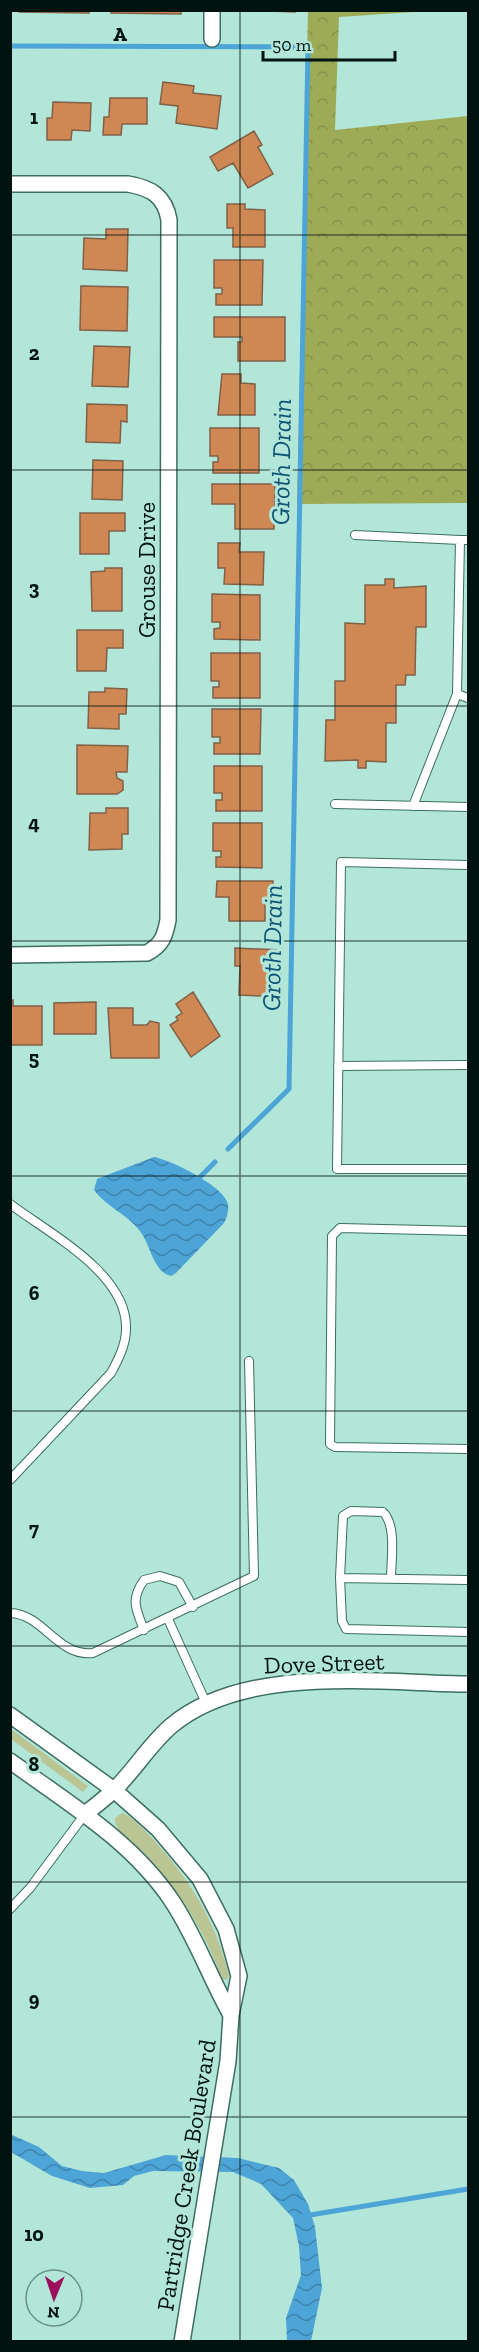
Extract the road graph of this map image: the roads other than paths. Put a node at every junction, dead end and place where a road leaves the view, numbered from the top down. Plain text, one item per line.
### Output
1 (212, 10) edge
2 (212, 39) dead end
3 (10, 184) edge
4 (355, 535) dead end
5 (464, 540) edge
6 (457, 694) junction
7 (468, 698) edge
8 (335, 804) dead end
9 (414, 806) junction
10 (468, 807) edge
11 (468, 865) edge
12 (10, 955) edge
13 (468, 1065) edge
14 (338, 1066) junction
15 (468, 1169) edge
16 (10, 1204) edge
17 (468, 1231) edge
18 (249, 1361) dead end
19 (468, 1449) edge
20 (10, 1480) edge
21 (340, 1578) junction
22 (391, 1579) junction
23 (468, 1580) edge
24 (193, 1607) junction
25 (10, 1613) edge
26 (168, 1619) junction
27 (144, 1630) junction
28 (468, 1632) edge
29 (468, 1684) edge
30 (206, 1703) junction
31 (10, 1715) edge
32 (10, 1761) edge
33 (114, 1790) junction
34 (85, 1814) junction
35 (10, 1909) edge
36 (231, 2015) junction
37 (182, 2342) edge

1 - 2 street
3 - 12 street, Grouse Drive
4 - 5 lane
5 - 6 lane
6 - 7 lane
6 - 9 lane
8 - 9 lane
9 - 10 lane
11 - 14 lane
13 - 14 lane
14 - 15 lane
16 - 20 lane
17 - 19 lane
18 - 24 lane
21 - 22 lane
21 - 22 lane
21 - 28 lane
22 - 23 lane
24 - 26 lane
24 - 27 lane
25 - 27 lane
26 - 27 lane
26 - 30 lane
29 - 30 street, Dove Street
30 - 33 street, Dove Street
31 - 33 street, Partridge Creek Boulevard
32 - 34 street, Partridge Creek Boulevard
33 - 34 street, Dove Street
33 - 36 street, Partridge Creek Boulevard
34 - 35 lane
34 - 36 street, Partridge Creek Boulevard
36 - 37 street, Partridge Creek Boulevard

